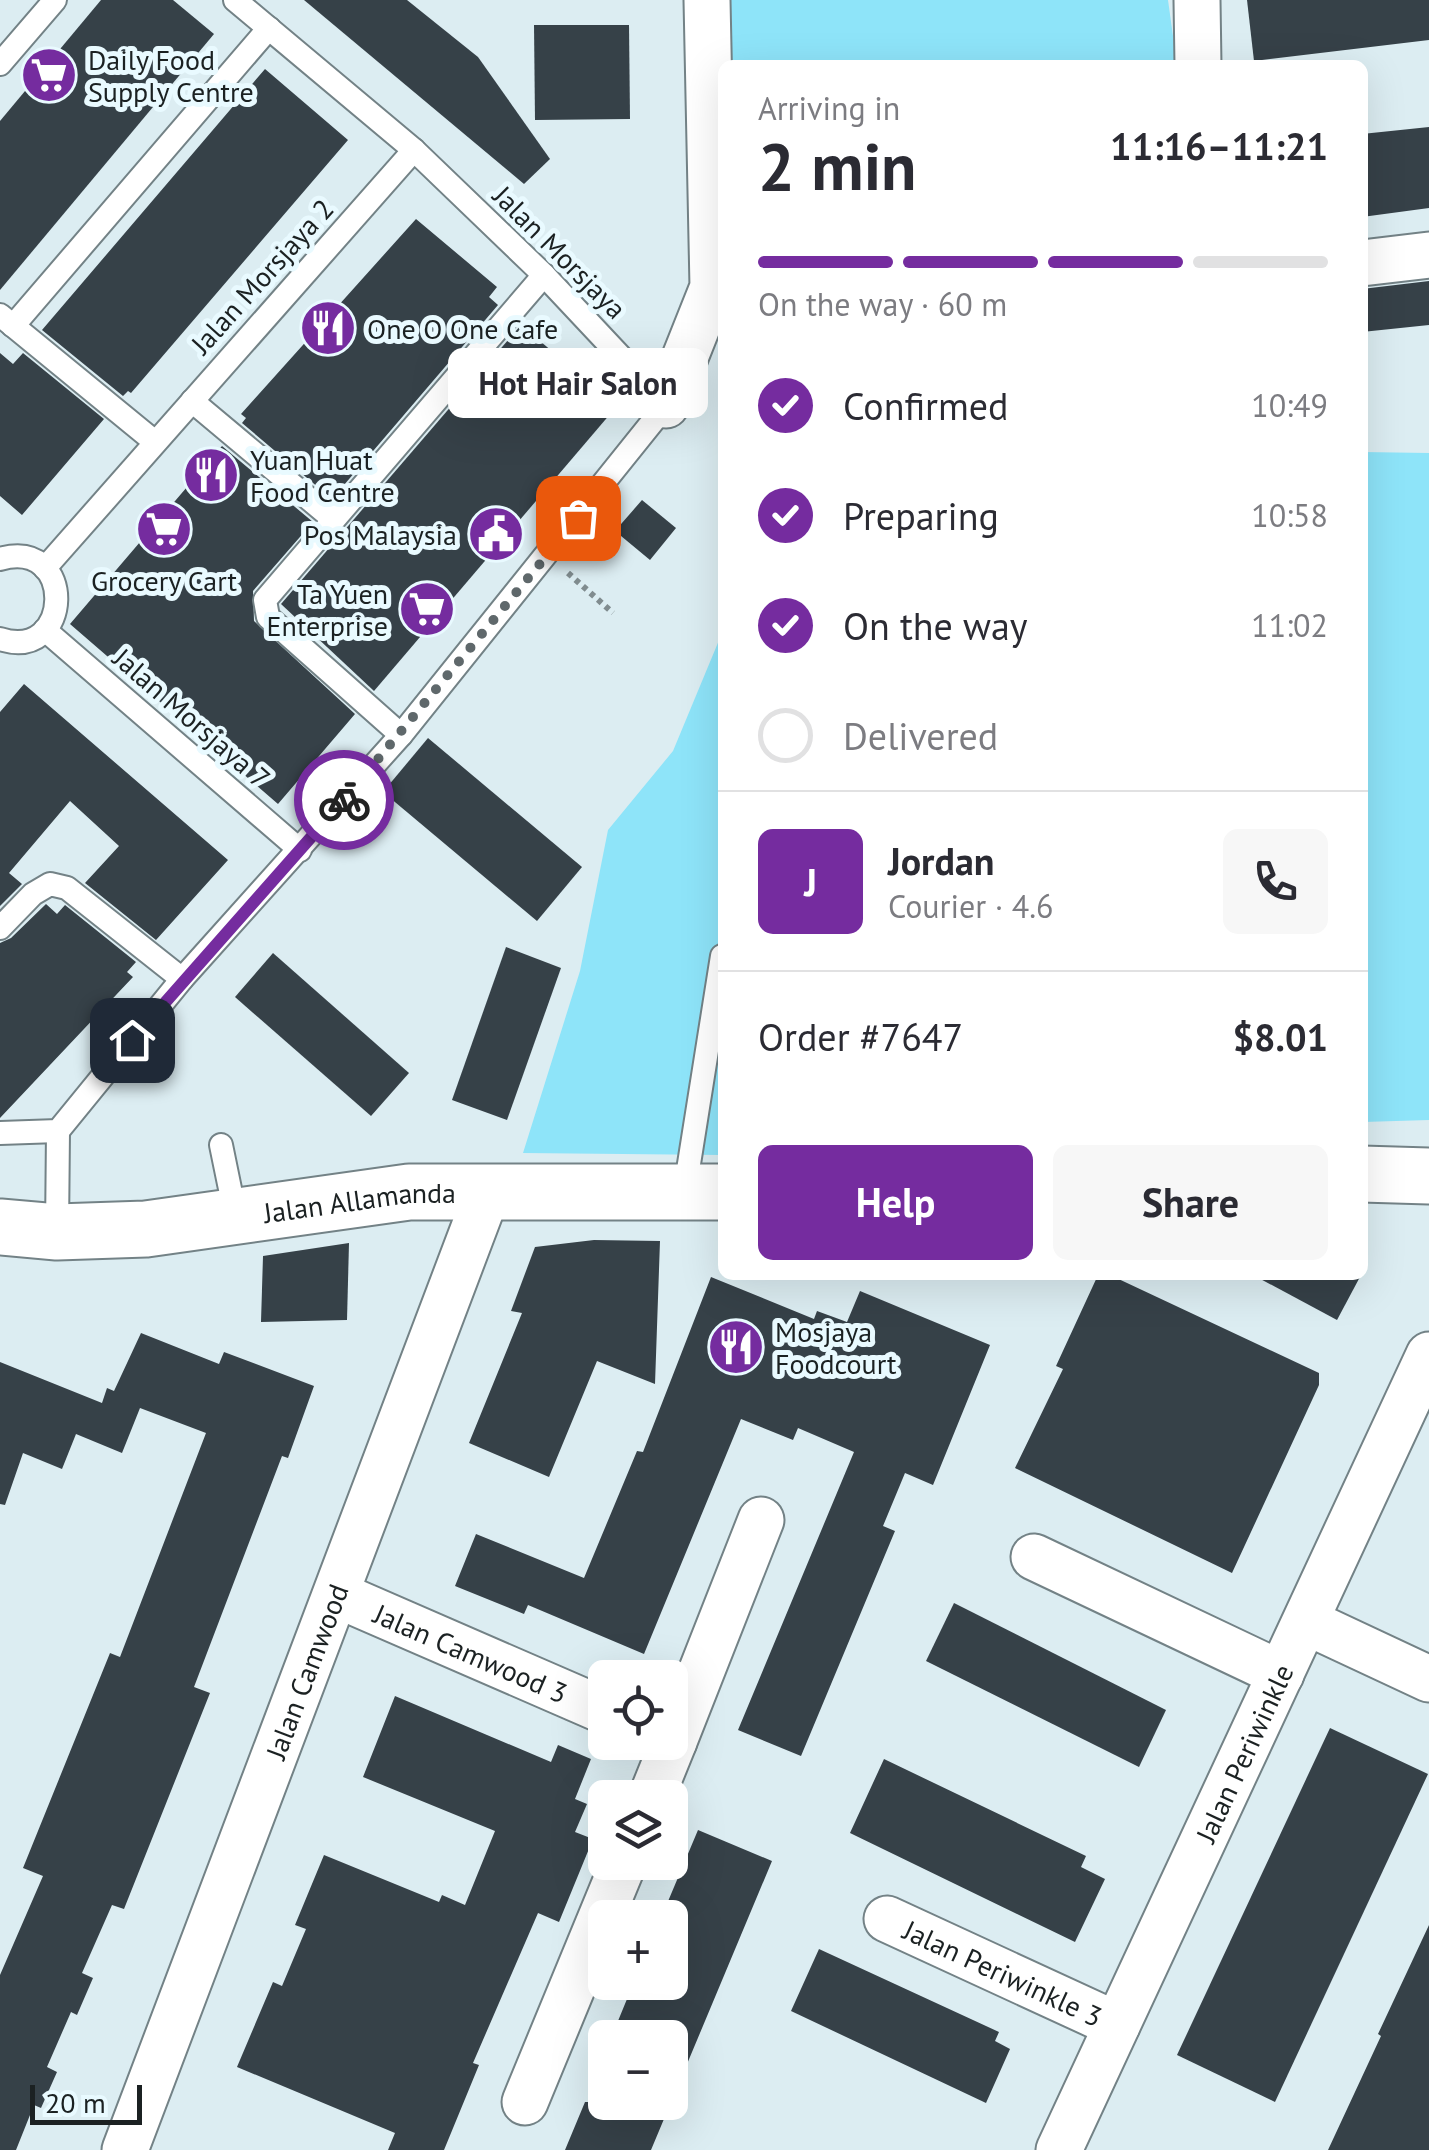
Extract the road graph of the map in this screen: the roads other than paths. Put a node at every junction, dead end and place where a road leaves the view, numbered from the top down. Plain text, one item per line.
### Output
1 (55, 0) edge
2 (235, 0) edge
3 (707, 0) edge
4 (1197, 0) edge
5 (269, 28) junction
6 (1198, 60) edge
7 (0, 64) edge
8 (414, 150) junction
9 (1429, 254) edge
10 (1368, 261) edge
11 (544, 276) junction
12 (6, 320) edge
13 (192, 401) junction
14 (666, 405) junction
15 (155, 442) junction
16 (332, 519) junction
17 (0, 537) edge
18 (9, 558) edge
19 (45, 568) junction
20 (45, 630) junction
21 (0, 639) edge
22 (401, 735) junction
23 (300, 850) junction
24 (0, 928) edge
25 (182, 979) junction
26 (718, 1008) edge
27 (58, 1131) junction
28 (0, 1134) edge
29 (221, 1145) dead end
30 (1368, 1174) edge
31 (1429, 1176) edge
32 (704, 1190) edge
33 (488, 1191) junction
34 (236, 1218) junction
35 (0, 1227) edge
36 (57, 1232) junction
37 (1429, 1354) edge
38 (761, 1520) dead end
39 (1034, 1557) dead end
40 (338, 1595) junction
41 (1307, 1622) junction
42 (1282, 1674) junction
43 (1429, 1679) edge
44 (688, 1700) edge
45 (588, 1704) edge
46 (617, 1880) edge
47 (887, 1919) dead end
48 (1117, 2025) junction
49 (525, 2102) dead end
50 (125, 2150) edge
51 (1059, 2150) edge

1 - 7 lane
2 - 5 lane, Jalan Morsjaya
3 - 14 street
4 - 6 street
5 - 8 lane, Jalan Morsjaya
5 - 12 lane
8 - 11 lane, Jalan Morsjaya
8 - 13 lane, Jalan Morsjaya 2
9 - 10 street
11 - 14 lane, Jalan Morsjaya
11 - 16 lane
12 - 15 lane
13 - 15 lane, Jalan Morsjaya 2
13 - 16 lane
14 - 22 lane
15 - 19 lane, Jalan Morsjaya 2
16 - 22 lane
17 - 18 lane
18 - 19 lane
19 - 20 lane
20 - 21 lane
20 - 23 lane, Jalan Morsjaya 7
22 - 23 lane
23 - 25 lane
24 - 25 lane
25 - 27 lane
26 - 32 lane
27 - 28 lane
27 - 36 lane
29 - 34 lane
30 - 31 street
32 - 33 street, Jalan Allamanda
33 - 34 street, Jalan Allamanda
33 - 40 street, Jalan Camwood
34 - 36 street, Jalan Allamanda
35 - 36 street, Jalan Allamanda
37 - 41 street, Jalan Periwinkle
38 - 44 street
39 - 42 street
40 - 45 street, Jalan Camwood 3
40 - 50 street, Jalan Camwood
41 - 42 street, Jalan Periwinkle
41 - 43 street
42 - 48 street, Jalan Periwinkle
46 - 49 street
47 - 48 street, Jalan Periwinkle 3
48 - 51 street, Jalan Periwinkle

